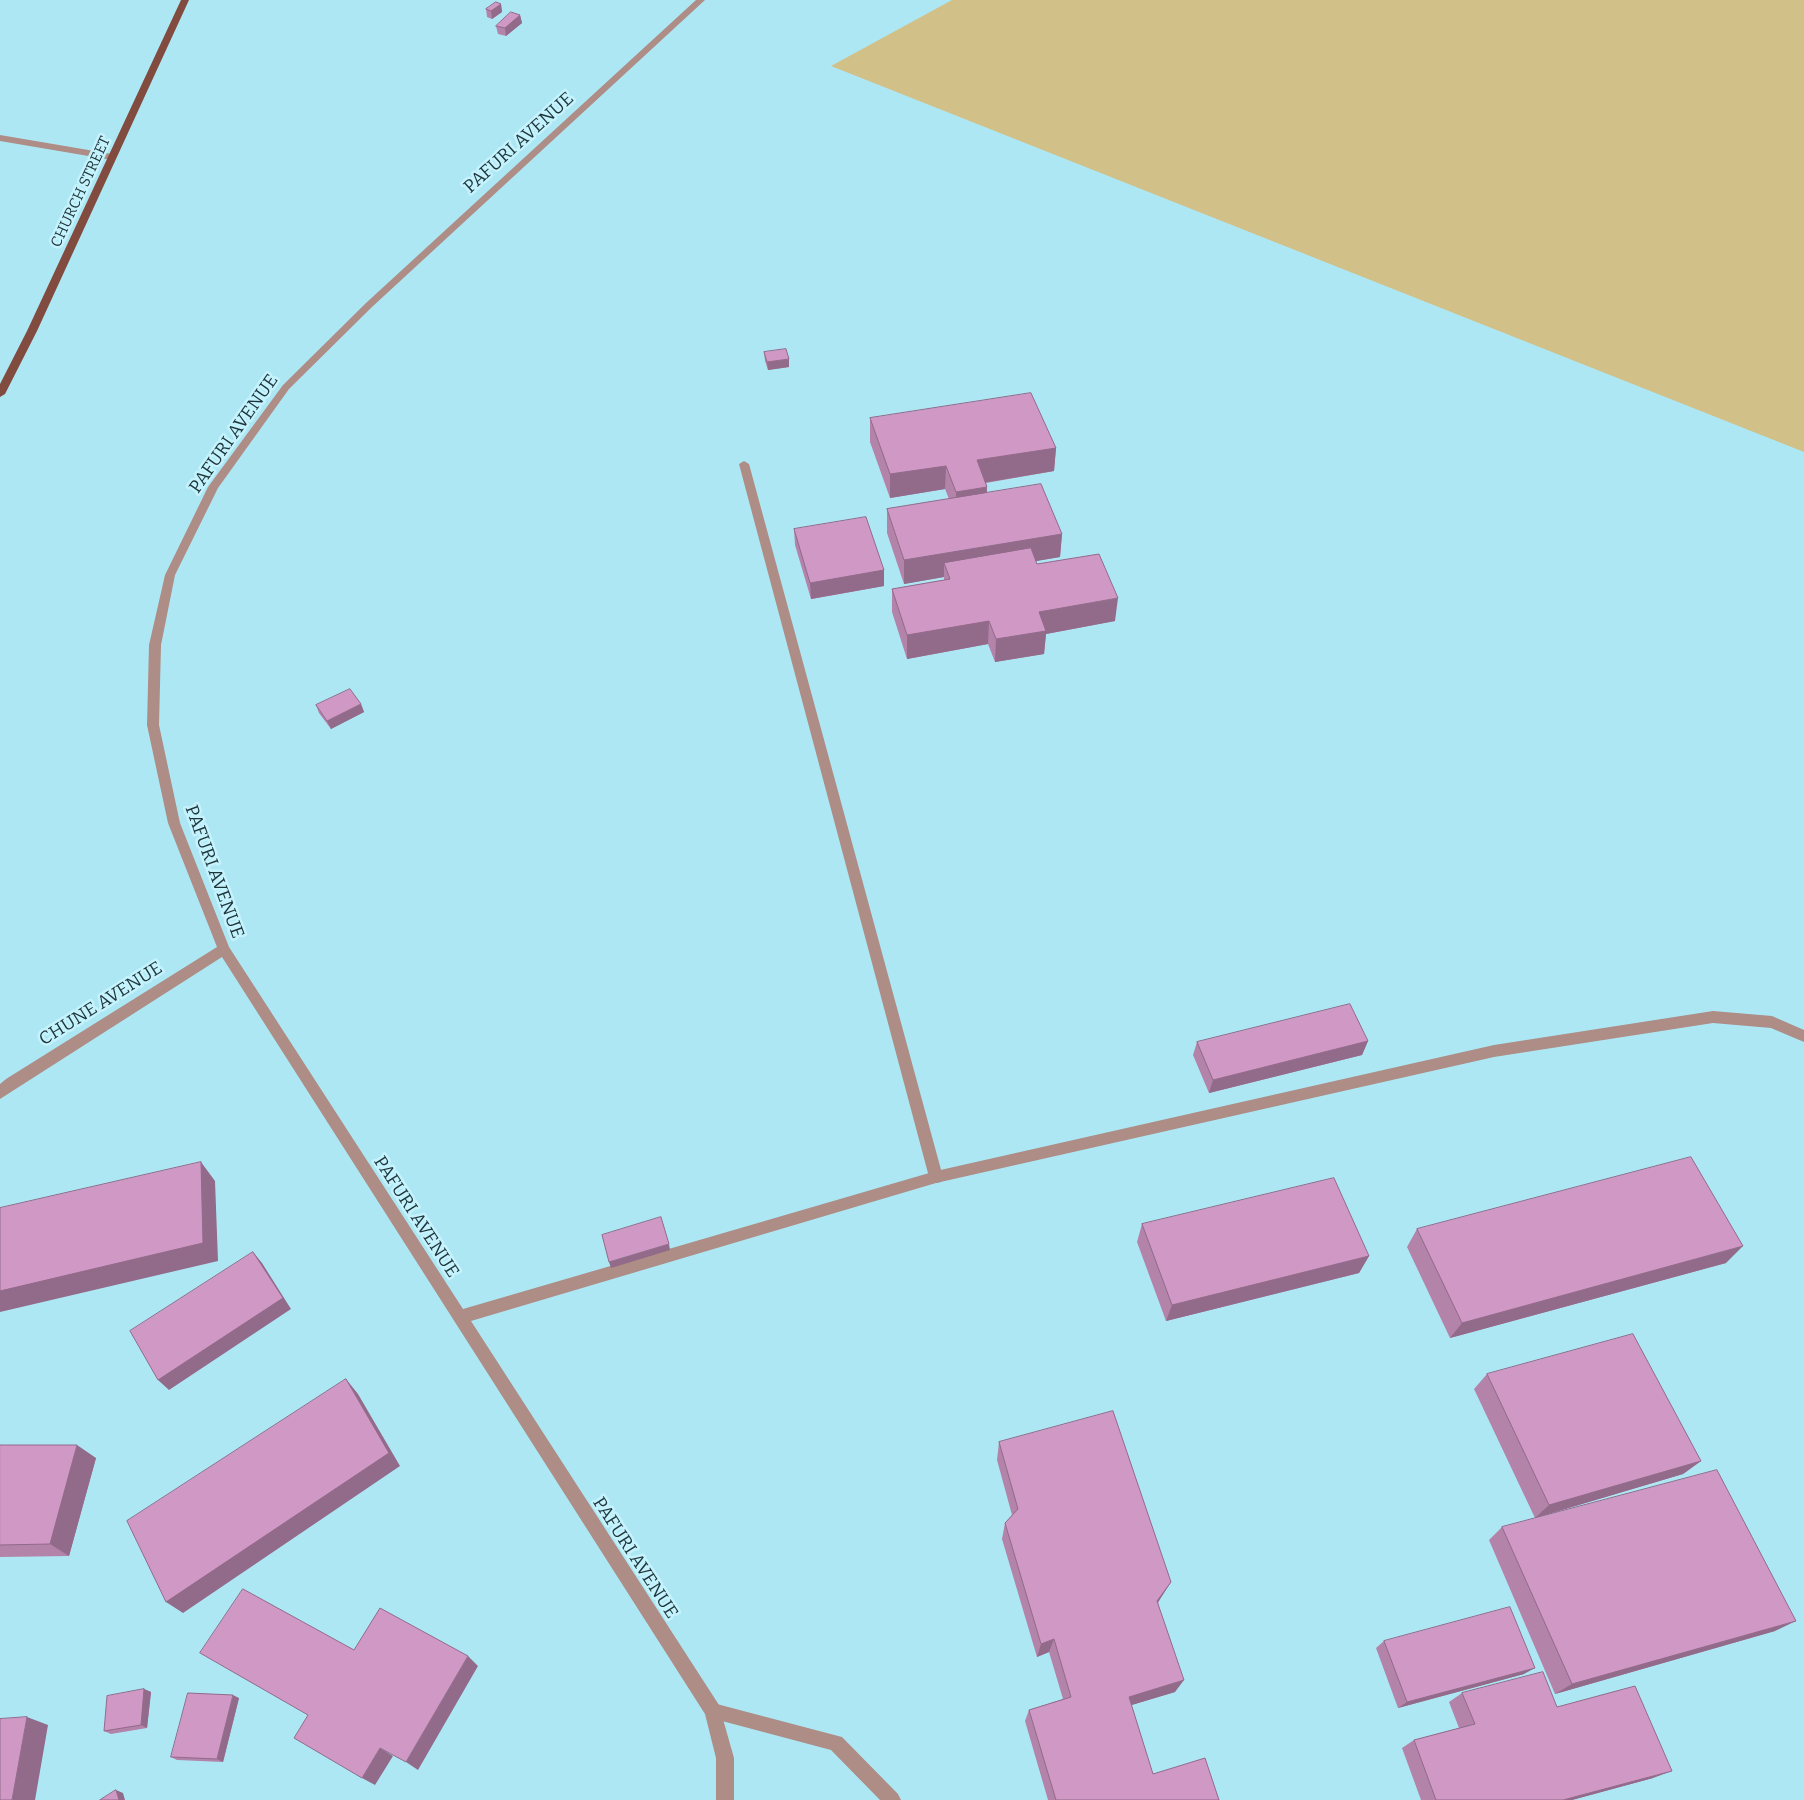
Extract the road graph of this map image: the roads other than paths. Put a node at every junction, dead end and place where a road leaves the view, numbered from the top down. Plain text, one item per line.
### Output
1 (185, 0) edge
2 (701, 0) edge
3 (0, 138) edge
4 (112, 157) junction
5 (0, 394) edge
6 (744, 464) dead end
7 (224, 950) junction
8 (1804, 1036) edge
9 (0, 1093) edge
10 (936, 1176) junction
11 (460, 1317) junction
12 (713, 1711) junction
13 (725, 1800) edge
14 (892, 1800) edge

1 - 4 main road, CHURCH STREET
2 - 7 street, PAFURI AVENUE
3 - 4 street
4 - 5 main road, CHURCH STREET
6 - 10 street
7 - 9 street, CHUNE AVENUE
7 - 11 street, PAFURI AVENUE
8 - 10 street
10 - 11 street
11 - 12 street, PAFURI AVENUE
12 - 13 street, PAFURI AVENUE
12 - 14 street

